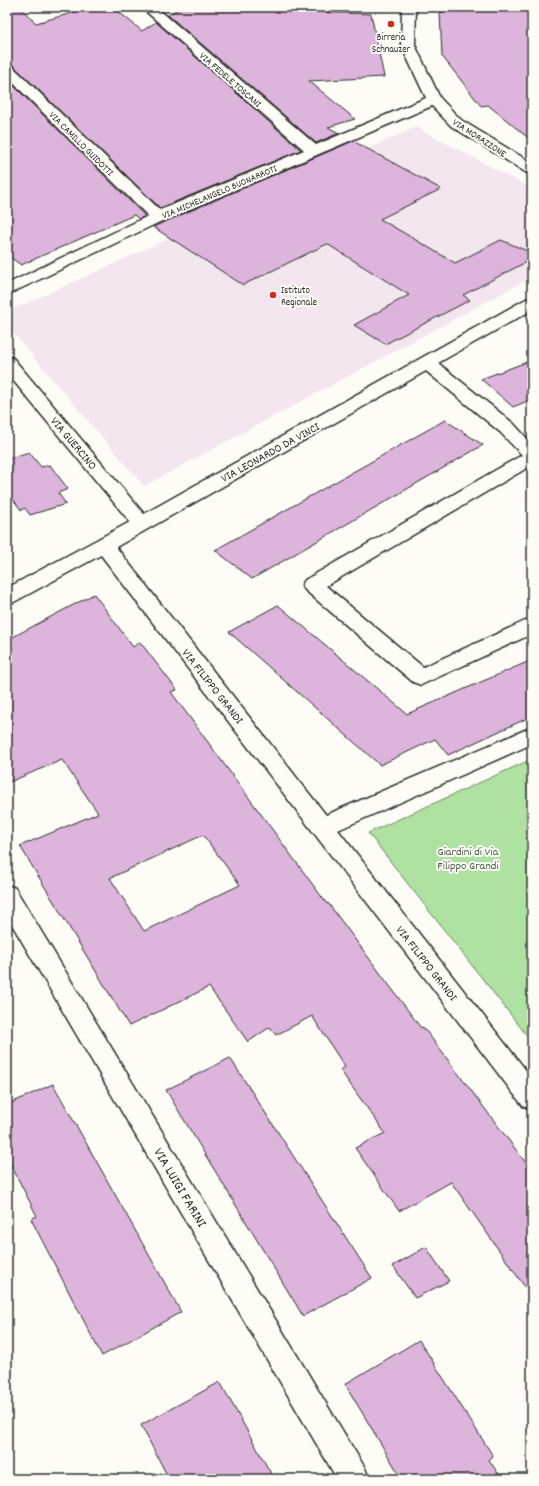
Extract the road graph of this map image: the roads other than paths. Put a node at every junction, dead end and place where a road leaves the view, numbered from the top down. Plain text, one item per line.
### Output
1 (148, 7) edge
2 (410, 7) edge
3 (7, 69) edge
4 (434, 100) junction
5 (314, 151) junction
6 (532, 170) edge
7 (158, 218) junction
8 (7, 290) edge
9 (532, 303) edge
10 (7, 362) edge
11 (427, 363) junction
12 (532, 456) edge
13 (142, 524) junction
14 (104, 545) junction
15 (7, 597) edge
16 (532, 625) edge
17 (532, 735) edge
18 (322, 827) junction
19 (7, 895) edge
20 (532, 1098) edge
21 (354, 1479) edge

1 - 5 street, VIA FEDELE TOSCANI
2 - 4 street, VIA MORAZZONE
3 - 7 street, VIA CAMILLO GUIDOTTI
4 - 5 street, VIA MICHELANGELO BUONARROTI
4 - 6 street, VIA MORAZZONE
5 - 7 street, VIA MICHELANGELO BUONARROTI
7 - 8 street, VIA MICHELANGELO BUONARROTI
9 - 11 street, VIA LEONARDO DA VINCI
10 - 13 street, VIA GUERCINO
11 - 12 street
11 - 13 street, VIA LEONARDO DA VINCI
12 - 16 street
13 - 14 street, VIA LEONARDO DA VINCI
14 - 15 street, VIA LEONARDO DA VINCI
14 - 18 street, VIA FILIPPO GRANDI
17 - 18 street
18 - 20 street, VIA FILIPPO GRANDI
19 - 21 street, VIA LUIGI FARINI

